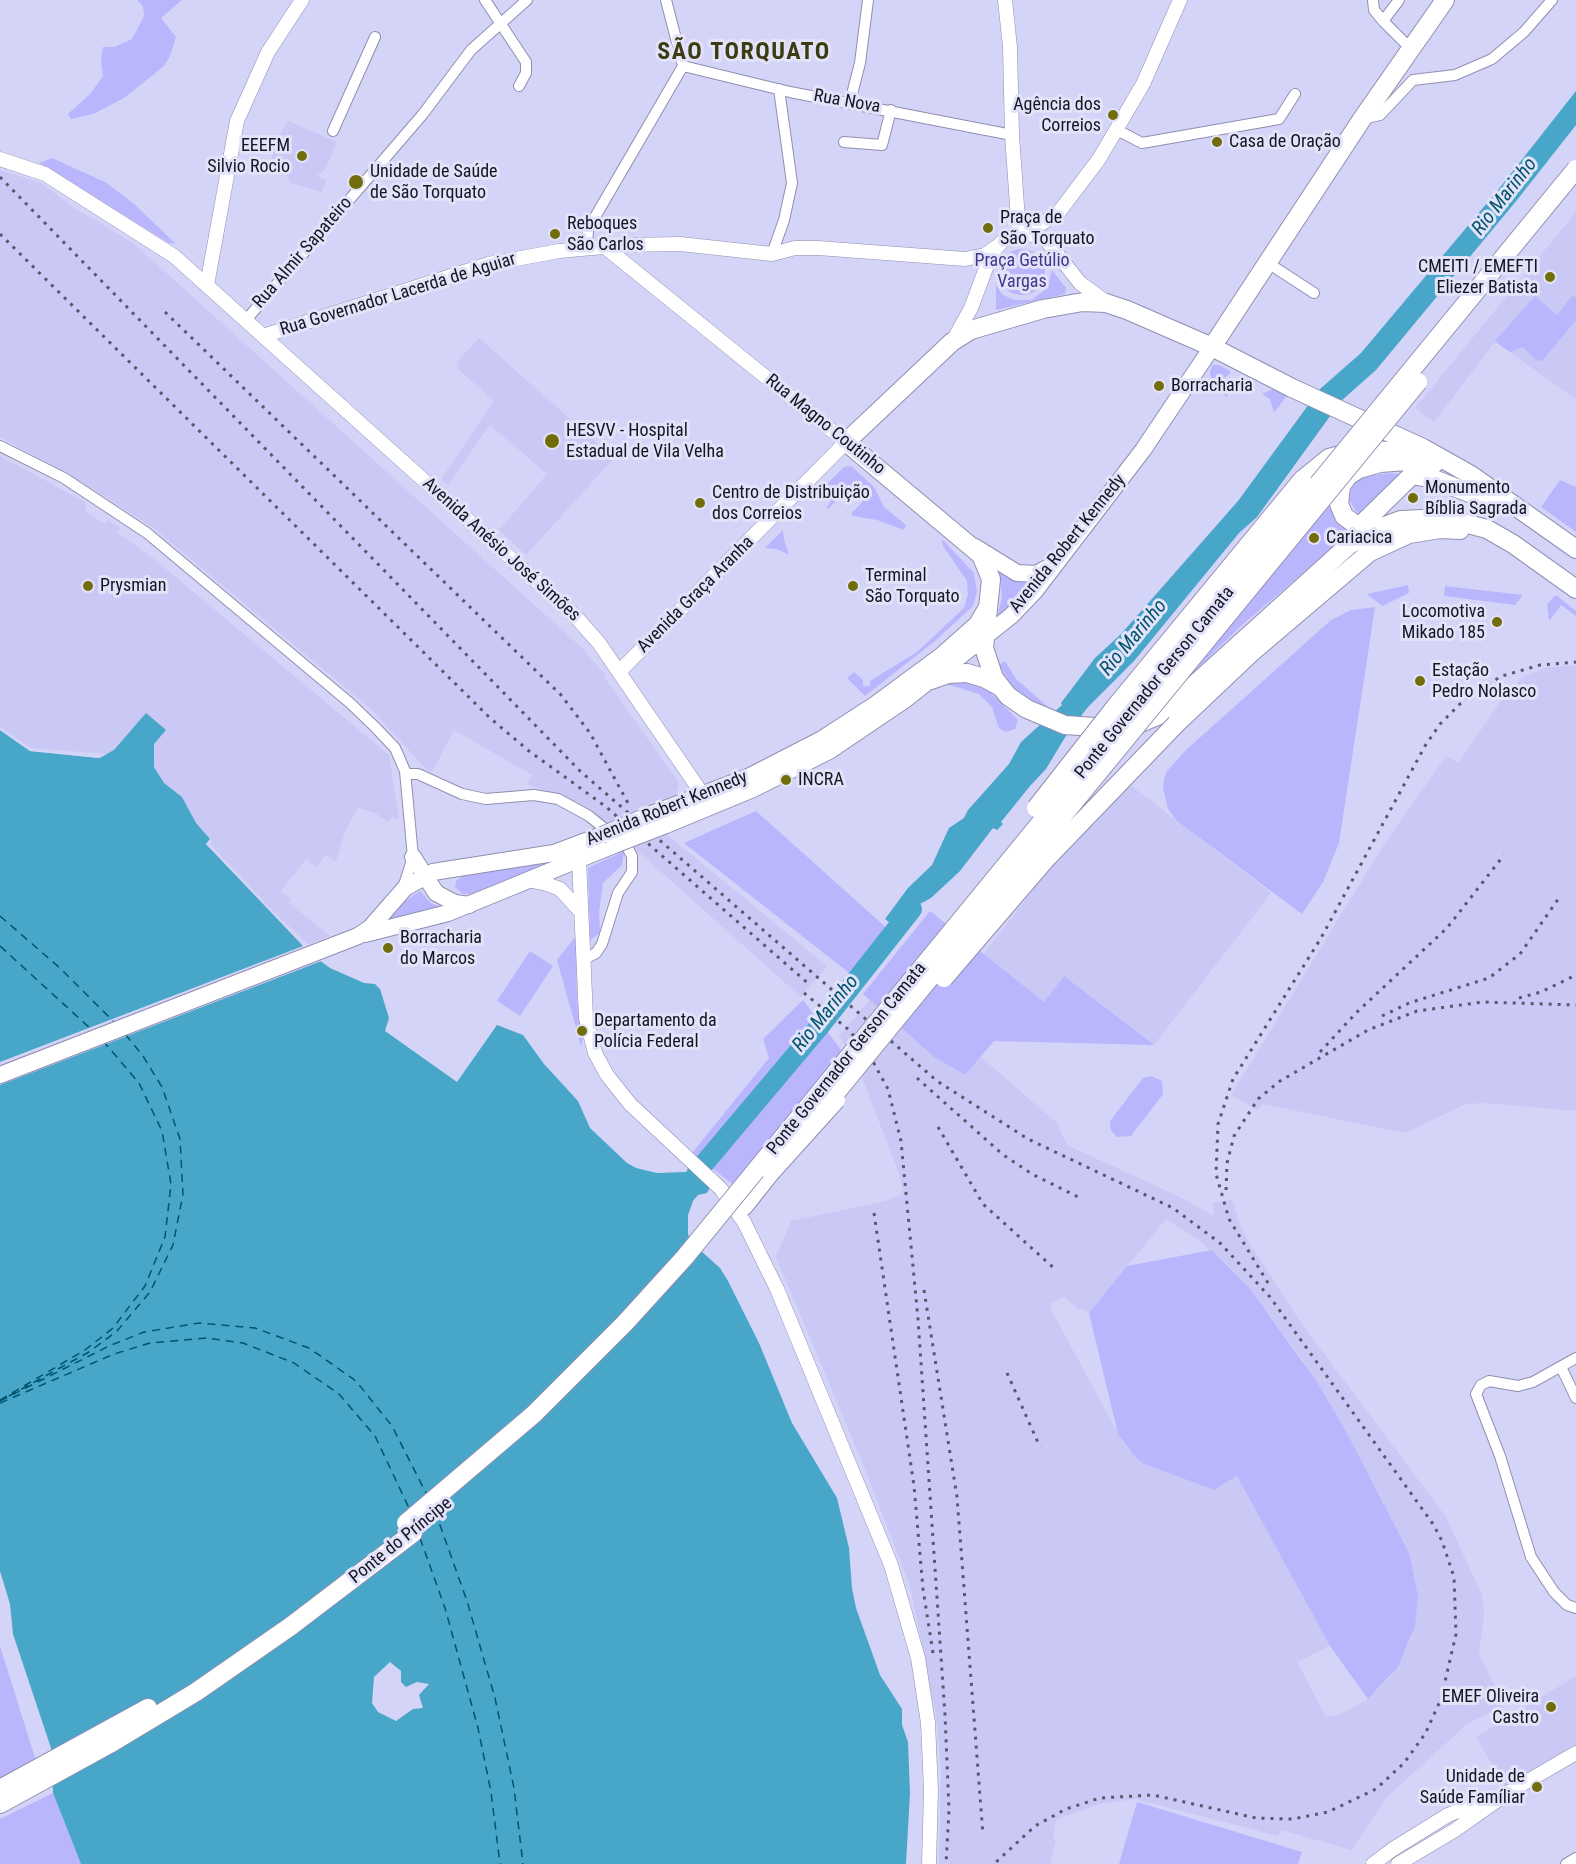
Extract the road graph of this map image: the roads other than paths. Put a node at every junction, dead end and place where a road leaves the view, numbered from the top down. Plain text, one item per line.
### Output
1 (302, 0) edge
2 (485, 0) edge
3 (527, 0) edge
4 (666, 0) edge
5 (868, 0) edge
6 (1005, 0) edge
7 (1180, 0) edge
8 (1373, 0) edge
9 (1399, 0) edge
10 (1445, 0) edge
11 (1552, 0) edge
12 (1383, 21) junction
13 (500, 23) junction
14 (375, 37) dead end
15 (1408, 54) junction
16 (683, 66) junction
17 (519, 86) dead end
18 (779, 89) junction
19 (1295, 94) dead end
20 (850, 102) junction
21 (891, 110) junction
22 (1362, 119) junction
23 (1117, 130) junction
24 (333, 131) dead end
25 (1012, 135) junction
26 (844, 142) dead end
27 (0, 159) edge
28 (1576, 169) edge
29 (1576, 187) edge
30 (1066, 204) junction
31 (1023, 234) junction
32 (605, 246) junction
33 (996, 247) junction
34 (587, 248) junction
35 (1056, 250) junction
36 (772, 254) junction
37 (1268, 263) junction
38 (207, 285) junction
39 (1314, 293) dead end
40 (1117, 306) junction
41 (246, 320) junction
42 (263, 336) junction
43 (952, 342) junction
44 (1212, 347) junction
45 (846, 442) junction
46 (0, 446) edge
47 (1424, 460) junction
48 (1471, 475) junction
49 (1451, 488) junction
50 (1525, 513) junction
51 (1370, 530) junction
52 (970, 543) junction
53 (1520, 549) junction
54 (1576, 549) edge
55 (1055, 564) junction
56 (1576, 588) edge
57 (991, 596) junction
58 (984, 638) junction
59 (619, 672) junction
60 (931, 680) junction
61 (1000, 687) junction
62 (406, 774) junction
63 (703, 795) junction
64 (659, 819) junction
65 (608, 840) junction
66 (412, 857) junction
67 (579, 860) junction
68 (423, 876) junction
69 (527, 880) junction
70 (398, 896) junction
71 (469, 905) junction
72 (581, 912) junction
73 (358, 936) junction
74 (583, 960) junction
75 (896, 998) junction
76 (0, 1075) edge
77 (771, 1172) junction
78 (733, 1198) junction
79 (1576, 1358) edge
80 (1561, 1367) junction
81 (1576, 1398) edge
82 (1576, 1608) edge
83 (1576, 1753) edge
84 (0, 1789) edge
85 (1509, 1792) junction
86 (0, 1804) edge
87 (1576, 1858) edge
88 (929, 1864) edge
89 (1373, 1864) edge
90 (1398, 1864) edge
91 (1566, 1864) edge

1 - 38 street
2 - 13 street
3 - 13 street, Rua Almir Sapateiro
4 - 16 street
5 - 20 street
6 - 25 street
7 - 23 street
8 - 12 street
9 - 12 street
10 - 15 main road, Avenida Robert Kennedy
11 - 22 street
12 - 15 street
13 - 17 street
13 - 41 street, Rua Almir Sapateiro
14 - 24 street
15 - 22 main road, Avenida Robert Kennedy
16 - 18 street, Rua Nova
16 - 34 street
18 - 20 street, Rua Nova
18 - 36 street
19 - 23 street
20 - 21 street, Rua Nova
21 - 25 street, Rua Nova
21 - 26 street
22 - 37 main road, Avenida Robert Kennedy
23 - 30 street
25 - 31 street
27 - 38 street, Avenida Anésio José Simões
28 - 75 main road, Ponte Governador Gerson Camata, bridge
29 - 77 main road, Ponte Governador Gerson Camata, bridge
30 - 31 street
30 - 35 street
31 - 33 street
31 - 35 street
32 - 34 street, Rua Governador Lacerda de Aguiar
32 - 36 street, Rua Governador Lacerda de Aguiar
32 - 45 street, Rua Magno Coutinho
33 - 36 street, Rua Governador Lacerda de Aguiar
33 - 43 street
34 - 42 street, Rua Governador Lacerda de Aguiar
35 - 40 street
37 - 39 street
37 - 44 main road, Avenida Robert Kennedy
38 - 41 street, Avenida Anésio José Simões
40 - 43 main road, Avenida Graça Aranha
40 - 44 main road, Avenida Graça Aranha
41 - 42 street, Avenida Anésio José Simões
42 - 59 street, Avenida Anésio José Simões
43 - 45 main road, Avenida Graça Aranha
44 - 48 main road, Avenida Graça Aranha
44 - 55 main road, Avenida Robert Kennedy
45 - 52 main road, Rua Magno Coutinho
45 - 59 street, Avenida Graça Aranha
46 - 62 street
47 - 48 main road
47 - 51 main road
47 - 75 main road, bridge
48 - 50 main road
49 - 50 main road
49 - 51 main road
49 - 53 main road
50 - 54 main road
51 - 53 main road
51 - 61 main road
52 - 55 main road, Rua Magno Coutinho
52 - 57 main road
53 - 56 main road
53 - 77 main road, bridge
55 - 58 main road, Avenida Robert Kennedy
57 - 58 main road
57 - 63 main road, Avenida Robert Kennedy
58 - 60 main road, Avenida Robert Kennedy
58 - 61 main road
59 - 63 street, Avenida Anésio José Simões
60 - 61 main road
60 - 64 main road, Avenida Robert Kennedy
62 - 66 street
62 - 74 street
63 - 64 main road, Avenida Robert Kennedy
64 - 65 main road, Avenida Robert Kennedy, bridge
65 - 67 main road, Avenida Robert Kennedy
65 - 68 main road, Avenida Robert Kennedy
66 - 68 main road
66 - 70 street
67 - 69 main road, Avenida Robert Kennedy
67 - 72 street
68 - 70 main road, Avenida Robert Kennedy
68 - 71 main road
69 - 71 main road
69 - 72 street
70 - 73 main road, Avenida Robert Kennedy
71 - 73 main road
72 - 74 street
73 - 76 main road
74 - 78 street
75 - 78 main road, Ponte Governador Gerson Camata, bridge
77 - 78 main road, Ponte Governador Gerson Camata
78 - 84 main road, Ponte do Príncipe, bridge
78 - 86 main road, Ponte do Príncipe
78 - 88 street
79 - 80 street
80 - 81 street
80 - 82 street
83 - 85 street
85 - 89 street
85 - 90 street
87 - 91 street

